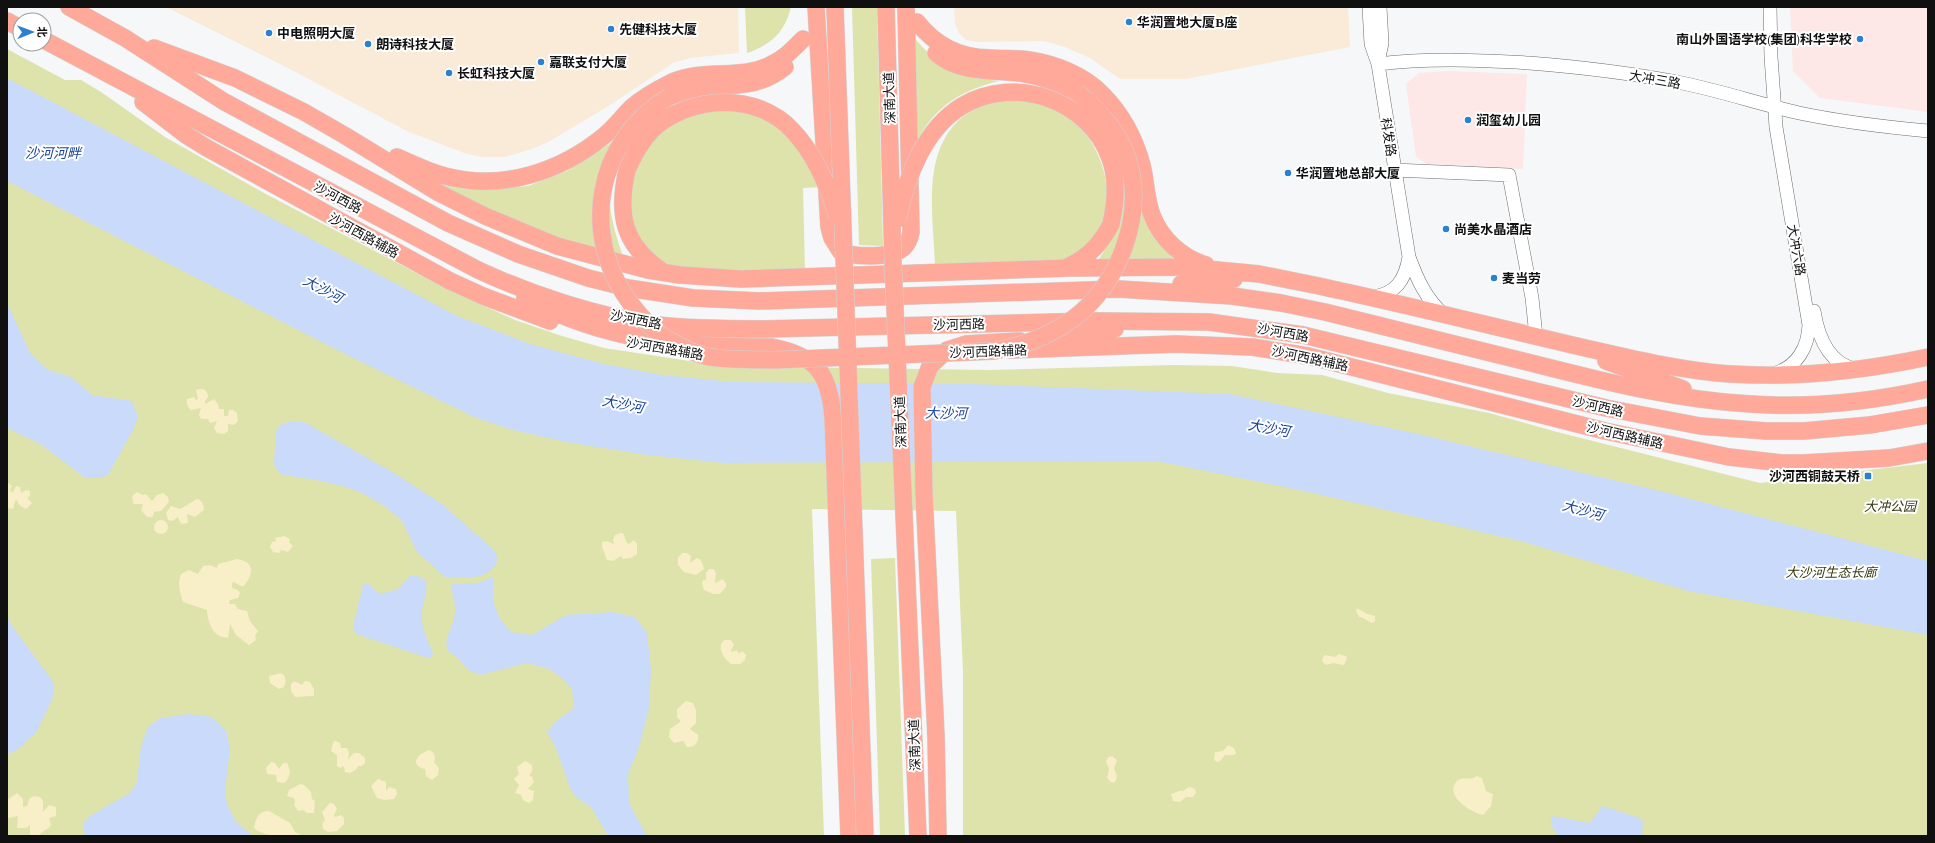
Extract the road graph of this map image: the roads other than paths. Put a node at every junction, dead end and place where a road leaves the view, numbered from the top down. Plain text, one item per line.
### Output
1 (69, 7) edge
2 (816, 7) edge
3 (835, 7) edge
4 (886, 7) edge
5 (906, 7) edge
6 (1369, 7) edge
7 (1380, 7) edge
8 (1770, 7) edge
9 (915, 14) edge
10 (125, 38) junction
11 (803, 39) junction
12 (52, 44) edge
13 (1378, 64) junction
14 (104, 73) junction
15 (1774, 106) junction
16 (1928, 131) edge
17 (344, 134) junction
18 (1394, 170) junction
19 (1409, 257) junction
20 (845, 261) junction
21 (893, 263) junction
22 (1062, 269) junction
23 (1234, 271) junction
24 (666, 273) junction
25 (1271, 277) junction
26 (501, 281) junction
27 (1119, 289) junction
28 (1370, 298) junction
29 (1444, 315) junction
30 (1177, 320) junction
31 (1536, 336) junction
32 (1557, 341) junction
33 (994, 351) junction
34 (704, 356) junction
35 (1928, 356) edge
36 (1857, 369) junction
37 (1770, 375) junction
38 (1529, 389) junction
39 (1928, 389) edge
40 (1721, 402) junction
41 (1928, 415) edge
42 (1605, 431) junction
43 (1928, 451) edge
44 (849, 836) edge
45 (865, 836) edge
46 (918, 836) edge
47 (938, 836) edge

1 - 10 main road, 沙河西路
2 - 5 main road
2 - 11 main road
3 - 20 main road, bridge
4 - 21 main road, 深南大道, bridge
6 - 13 street, 科发路
7 - 13 street, 科发路
8 - 15 street, 大冲六路
9 - 23 main road
9 - 33 main road, bridge
10 - 17 main road
10 - 27 main road, 沙河西路
11 - 17 main road
11 - 34 main road, bridge
12 - 14 main road, 沙河西路
13 - 15 street, 大冲三路
13 - 18 street, 科发路
14 - 26 main road, 沙河西路
14 - 34 main road, 沙河西路辅路, bridge
15 - 16 street, 大冲三路
15 - 36 street, 大冲六路
15 - 37 street, 大冲六路
17 - 24 main road
18 - 19 street, 科发路
18 - 31 street
19 - 28 street
19 - 29 street
20 - 24 main road, bridge
20 - 45 main road, bridge
21 - 22 main road, bridge
21 - 46 main road, 深南大道, bridge
22 - 23 main road
22 - 24 main road
23 - 25 main road
25 - 27 main road
25 - 28 main road
26 - 30 main road, 沙河西路
26 - 44 main road, bridge
27 - 40 main road, 沙河西路
28 - 29 main road
29 - 31 main road
30 - 38 main road, 沙河西路
30 - 47 main road
31 - 32 main road
32 - 37 main road
32 - 40 main road
33 - 34 main road, 沙河西路辅路, bridge
33 - 42 main road, 沙河西路辅路, bridge
35 - 36 main road
36 - 37 main road
38 - 41 main road, 沙河西路
38 - 42 main road
39 - 40 main road, 沙河西路
42 - 43 main road, 沙河西路辅路

